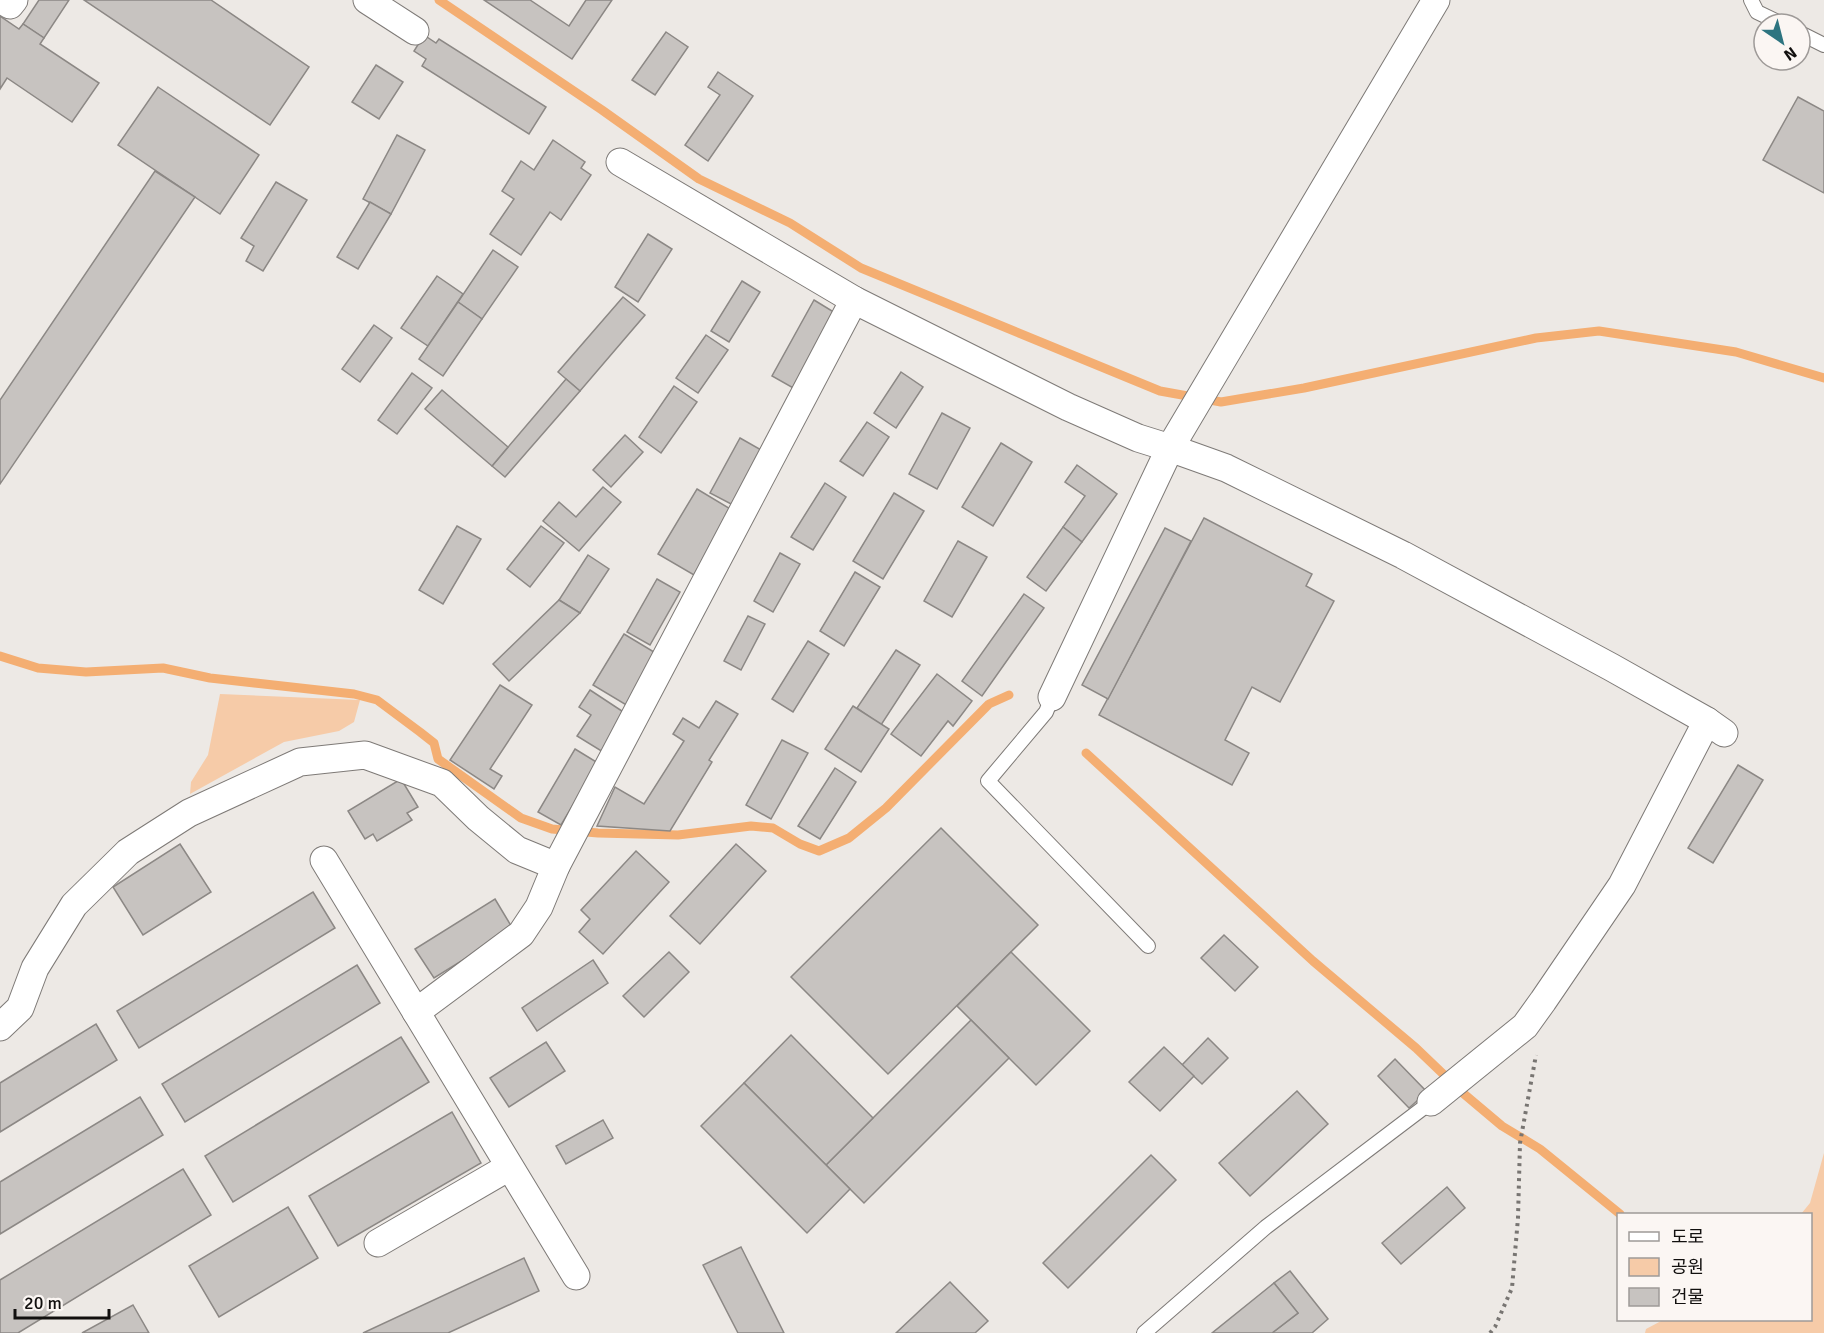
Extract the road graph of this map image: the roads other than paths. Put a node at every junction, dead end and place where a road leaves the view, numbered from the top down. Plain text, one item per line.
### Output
1 (2, 0) edge
2 (14, 0) edge
3 (1436, 0) edge
4 (375, 2) edge
5 (415, 31) dead end
6 (620, 162) dead end
7 (854, 300) junction
8 (1170, 448) junction
9 (1052, 697) joint
10 (324, 860) dead end
11 (556, 866) junction
12 (1148, 946) dead end
13 (416, 1012) junction
14 (0, 1027) edge
15 (1431, 1101) joint
16 (509, 1167) junction
17 (378, 1243) dead end
18 (576, 1276) dead end
19 (1144, 1333) edge

1 - 2 street
3 - 8 street
4 - 5 street
6 - 7 street
7 - 8 street
7 - 11 street
8 - 9 street
8 - 15 street
9 - 12 lane
10 - 13 street
11 - 13 street
11 - 14 street
13 - 16 street
15 - 19 lane
16 - 17 street
16 - 18 street

